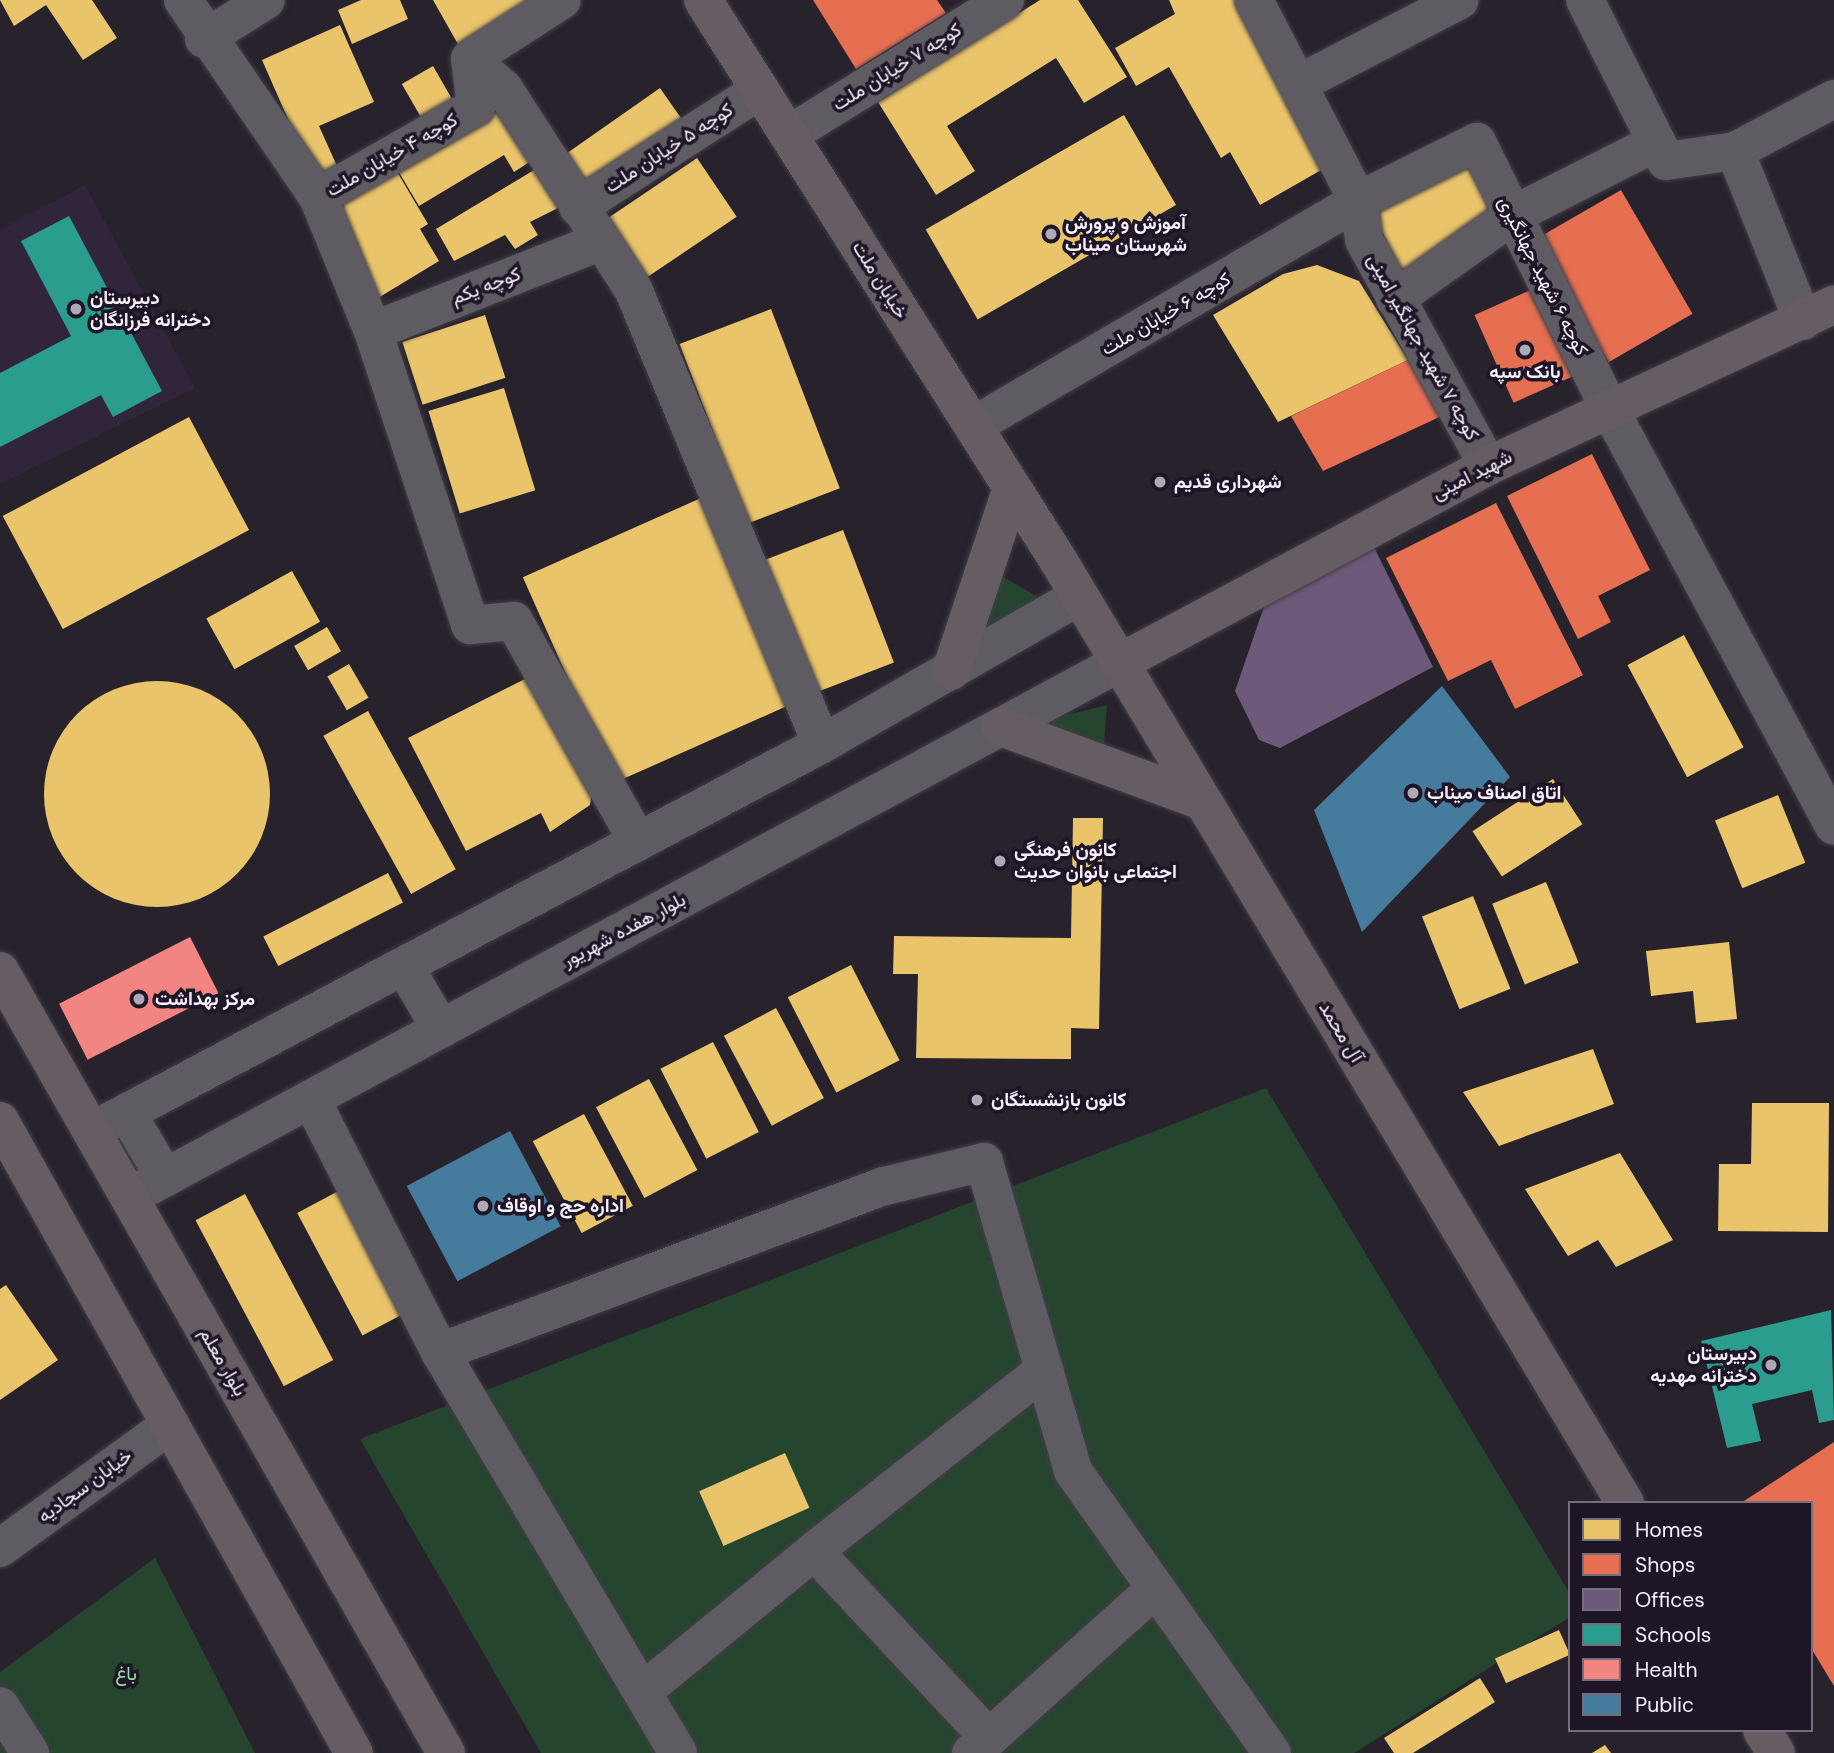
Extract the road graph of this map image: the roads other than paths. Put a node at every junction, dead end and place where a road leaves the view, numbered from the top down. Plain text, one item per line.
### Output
1 (183, 0) edge
2 (266, 0) edge
3 (562, 0) edge
4 (703, 0) edge
5 (1005, 0) edge
6 (1254, 0) edge
7 (1460, 0) edge
8 (1585, 0) edge
9 (204, 39) junction
10 (470, 59) junction
11 (1298, 83) junction
12 (760, 90) junction
13 (1834, 99) edge
14 (790, 134) junction
15 (1477, 142) joint
16 (1657, 142) junction
17 (1735, 152) junction
18 (318, 197) junction
19 (1359, 201) junction
20 (578, 207) junction
21 (1513, 215) junction
22 (599, 242) junction
23 (1395, 299) junction
24 (1818, 313) edge
25 (373, 331) junction
26 (1610, 410) junction
27 (973, 426) junction
28 (1488, 466) junction
29 (1012, 488) junction
30 (1058, 560) joint
31 (1079, 596) junction
32 (1119, 663) junction
33 (951, 671) junction
34 (1001, 727) junction
35 (822, 744) junction
36 (1202, 801) junction
37 (1834, 826) edge
38 (638, 842) junction
39 (404, 966) junction
40 (1, 976) edge
41 (441, 1029) junction
42 (312, 1099) junction
43 (127, 1113) junction
44 (0, 1121) edge
45 (92, 1132) junction
46 (165, 1178) junction
47 (129, 1197) junction
48 (440, 1352) junction
49 (1044, 1370) junction
50 (170, 1425) junction
51 (1624, 1501) edge
52 (0, 1548) edge
53 (814, 1551) junction
54 (1156, 1588) junction
55 (642, 1692) junction
56 (0, 1706) edge
57 (1763, 1732) edge
58 (980, 1745) edge
59 (30, 1753) edge
60 (354, 1753) edge
61 (446, 1753) edge
62 (678, 1753) edge
63 (1272, 1753) edge
64 (1776, 1753) edge

1 - 9 street
2 - 9 street
3 - 10 street
4 - 12 main road, خیابان ملت
5 - 14 street, کوچه ۷ خیابان ملت
6 - 11 street, کوچه ۷ شهید جهانگیر امینی
7 - 11 street
8 - 16 street
9 - 18 street
10 - 18 street, کوچه ۴ خیابان ملت
10 - 20 street
11 - 19 street, کوچه ۷ شهید جهانگیر امینی
12 - 14 main road, خیابان ملت
12 - 20 street, کوچه ۵ خیابان ملت
13 - 17 street
14 - 27 main road, خیابان ملت
15 - 19 street, کوچه ۶ خیابان ملت
15 - 21 street, کوچه ۶ شهید جهانگیری
16 - 17 street
16 - 21 street
17 - 24 street
18 - 25 street
19 - 23 street, کوچه ۷ شهید جهانگیر امینی
19 - 27 street, کوچه ۶ خیابان ملت
20 - 22 street
21 - 23 street
21 - 26 street, کوچه ۶ شهید جهانگیری
22 - 25 street, کوچه یکم
22 - 35 street
23 - 28 street, کوچه ۷ شهید جهانگیر امینی
24 - 26 main road, شهید امینی
25 - 38 street
26 - 28 main road, شهید امینی
26 - 37 street, کوچه ۶ شهید جهانگیری
27 - 29 main road, خیابان ملت
28 - 32 main road, شهید امینی
29 - 30 main road, خیابان ملت
29 - 33 main road
30 - 31 main road, آل محمد
31 - 32 main road, آل محمد
31 - 33 street
32 - 34 street, بلوار هفده شهریور
32 - 36 main road, آل محمد
33 - 35 street
34 - 36 main road
34 - 41 street, بلوار هفده شهریور
35 - 38 street
36 - 51 main road, آل محمد
38 - 39 street
39 - 41 street
39 - 43 street
40 - 45 main road, بلوار معلم
41 - 42 street, بلوار هفده شهریور
42 - 46 street, بلوار هفده شهریور
42 - 48 street
43 - 45 street
43 - 46 street
44 - 50 main road
45 - 47 main road, بلوار معلم
46 - 47 street, بلوار هفده شهریور
47 - 61 main road, بلوار معلم
48 - 49 street
48 - 55 street
49 - 53 street
49 - 54 street
50 - 52 street, خیابان سجادیه
50 - 60 main road
53 - 55 street
53 - 58 street
54 - 58 street
54 - 63 street
55 - 62 street
56 - 59 street
57 - 64 main road

